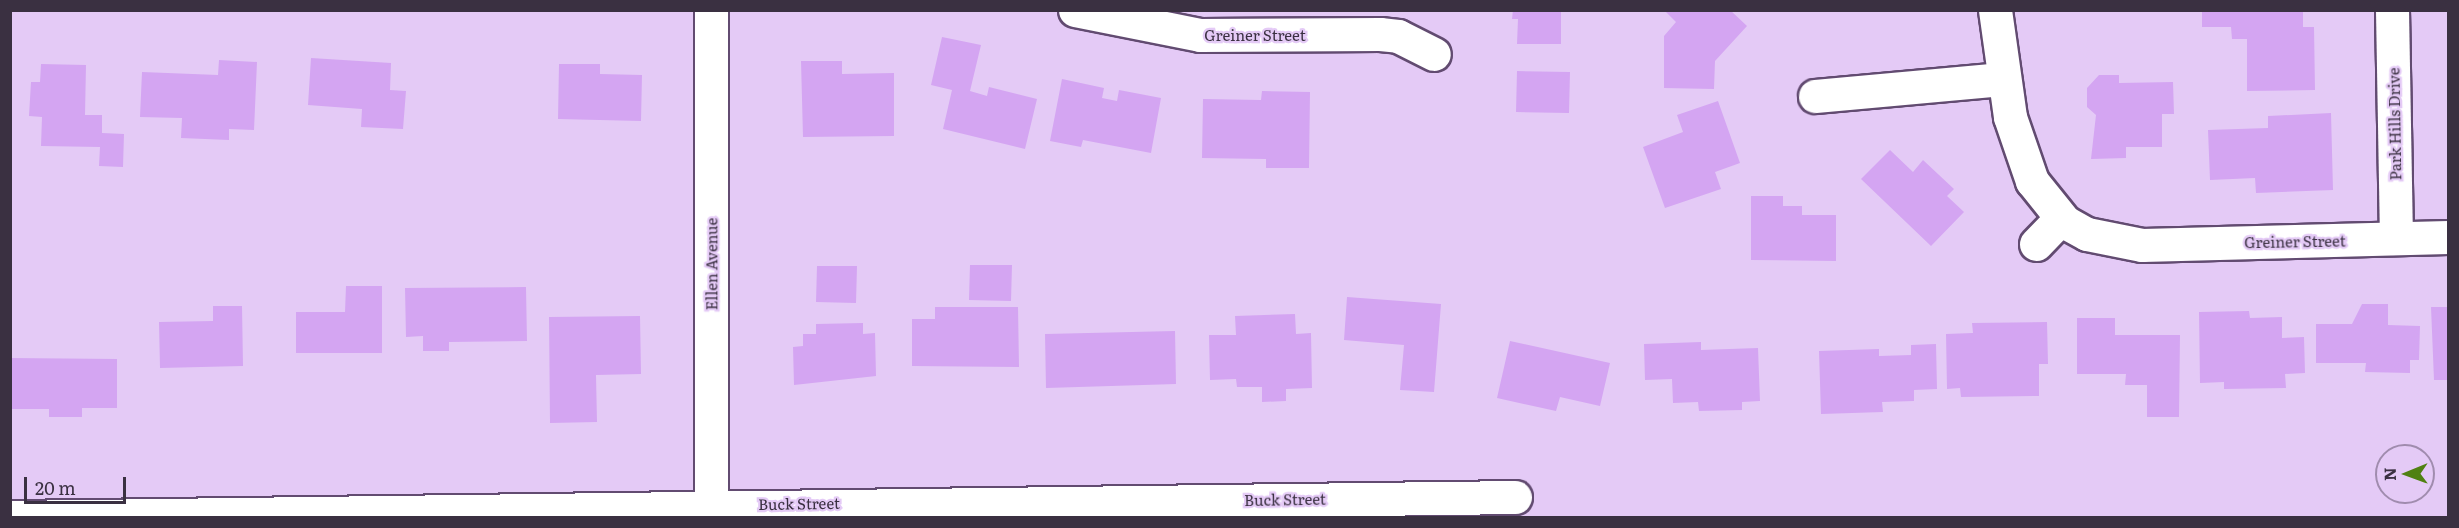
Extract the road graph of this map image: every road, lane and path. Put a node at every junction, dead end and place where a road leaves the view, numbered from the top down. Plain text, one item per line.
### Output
1 (711, 10) edge
2 (1075, 10) edge
3 (1995, 10) edge
4 (2392, 10) edge
5 (1434, 54) dead end
6 (2002, 80) junction
7 (1815, 96) dead end
8 (2061, 218) junction
9 (2448, 237) edge
10 (2396, 238) junction
11 (2036, 244) dead end
12 (1515, 497) dead end
13 (711, 511) edge
14 (10, 517) edge

1 - 13 street, Ellen Avenue
2 - 5 street, Greiner Street
3 - 6 street
4 - 10 street, Park Hills Drive
6 - 7 street
6 - 8 street
8 - 10 street, Greiner Street
8 - 11 street
9 - 10 street, Greiner Street
12 - 13 street, Buck Street
13 - 14 street, Buck Street

